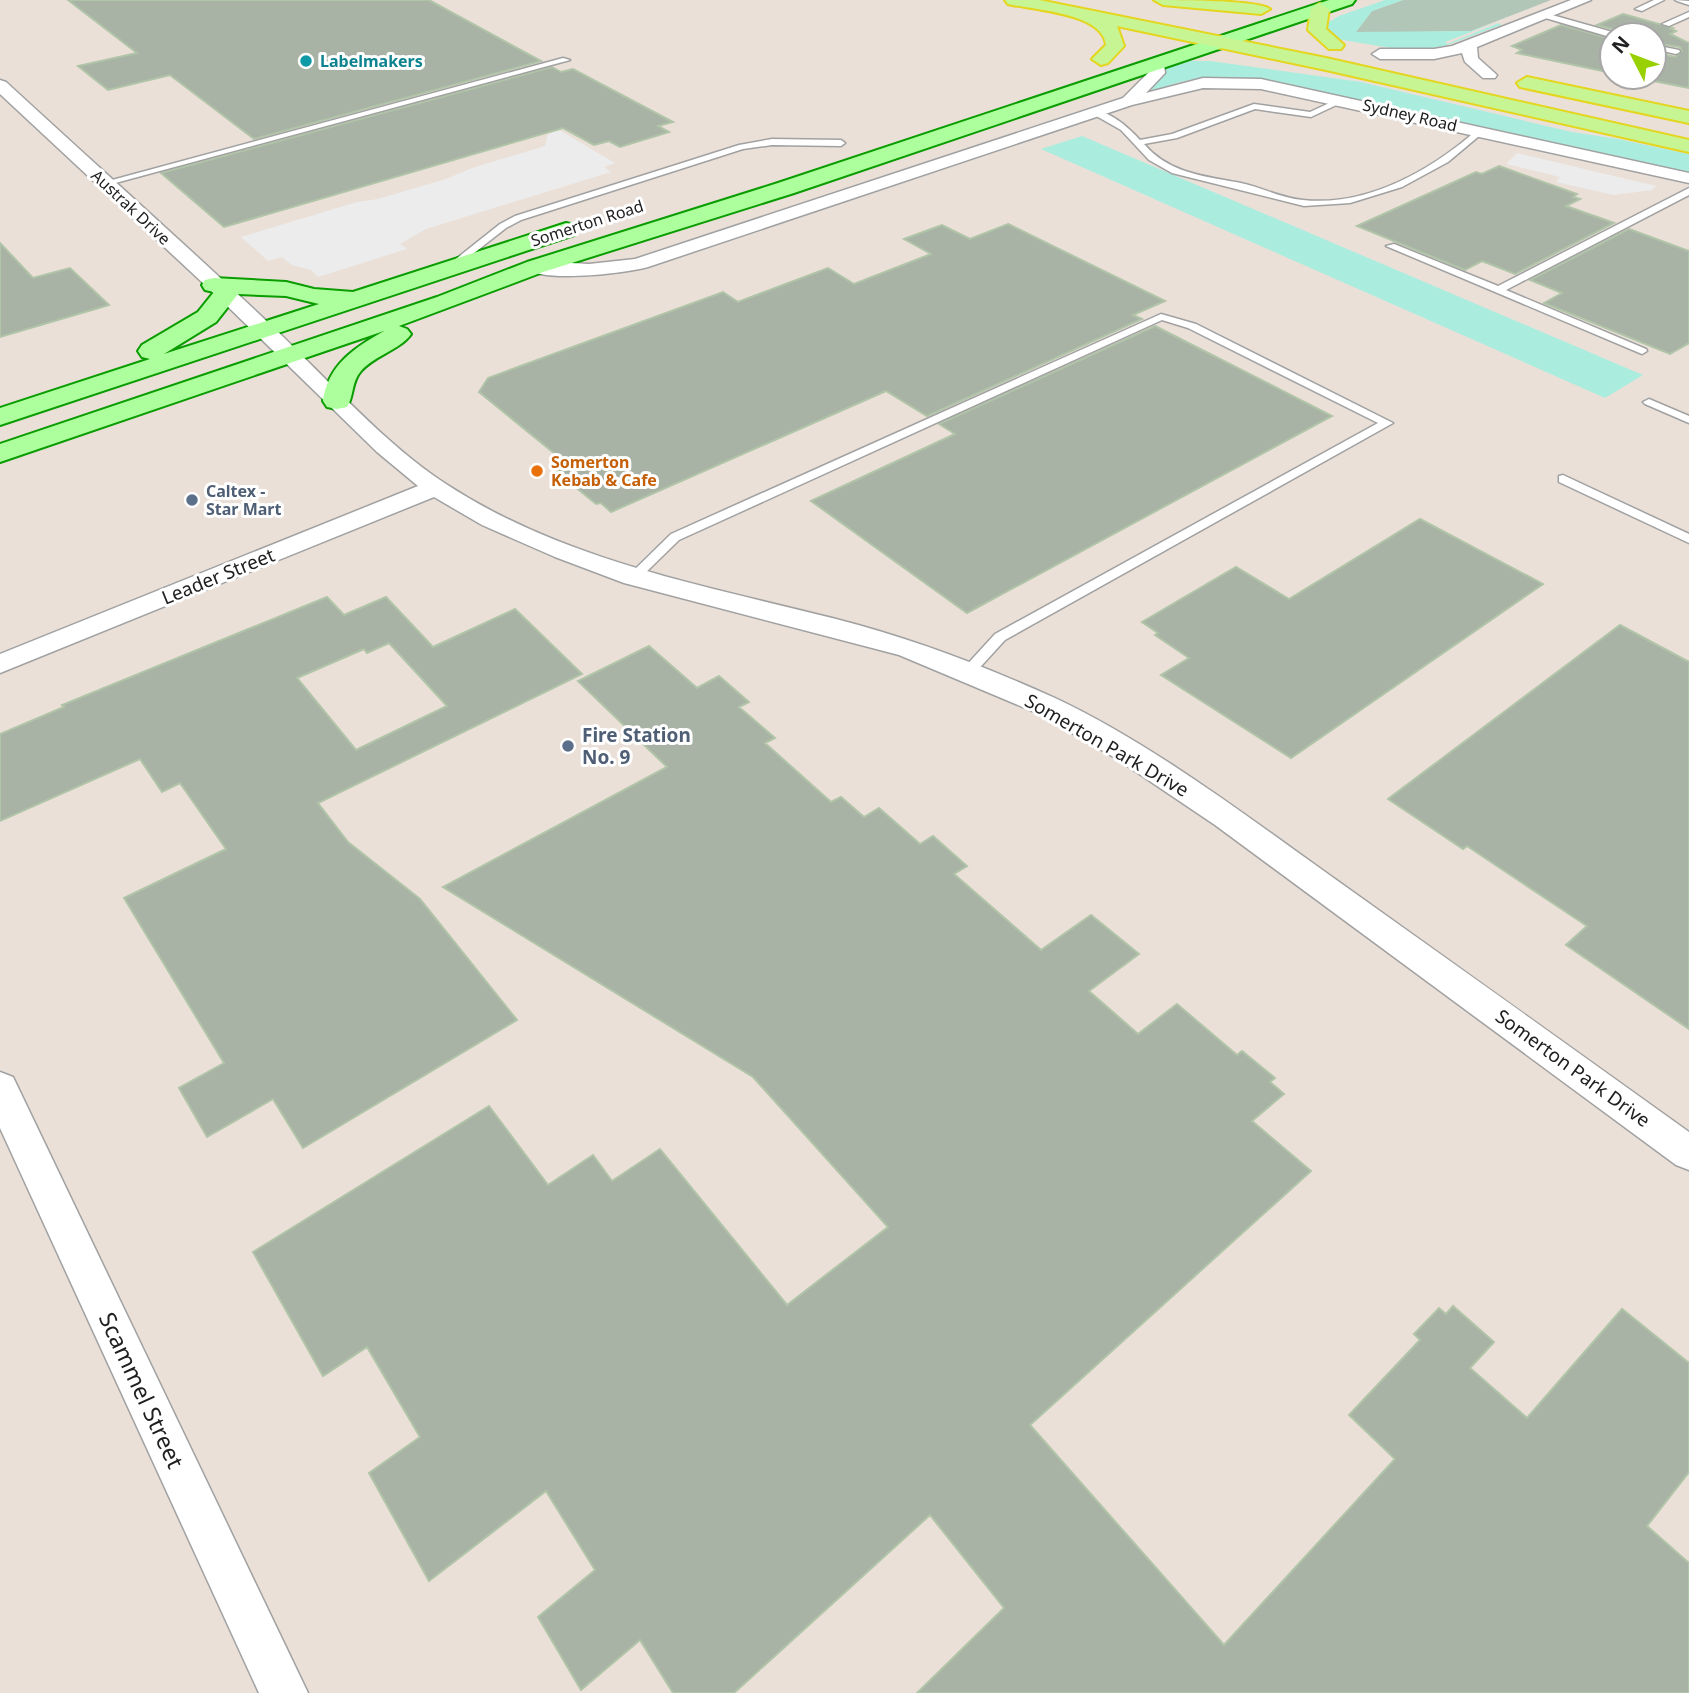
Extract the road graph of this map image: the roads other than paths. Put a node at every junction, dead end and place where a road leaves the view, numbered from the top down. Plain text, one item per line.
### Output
1 (1014, 0) edge
2 (1346, 0) edge
3 (1584, 0) edge
4 (1660, 0) edge
5 (1679, 0) edge
6 (1155, 3) edge
7 (1689, 3) edge
8 (1267, 7) joint
9 (1320, 9) junction
10 (1639, 9) dead end
11 (1689, 14) edge
12 (1545, 15) junction
13 (1091, 16) junction
14 (1222, 22) junction
15 (1668, 23) edge
16 (1258, 29) junction
17 (1598, 31) edge
18 (1176, 34) junction
19 (1220, 41) junction
20 (1335, 44) junction
21 (1470, 46) junction
22 (1668, 50) edge
23 (1676, 52) dead end
24 (1380, 54) junction
25 (1180, 55) junction
26 (1101, 59) junction
27 (566, 60) dead end
28 (1156, 63) junction
29 (1081, 65) dead end
30 (1369, 74) junction
31 (1489, 75) junction
32 (0, 85) edge
33 (1343, 100) junction
34 (1129, 102) junction
35 (1095, 113) junction
36 (1689, 117) edge
37 (1481, 131) junction
38 (847, 141) joint
39 (1138, 143) junction
40 (1689, 146) edge
41 (778, 163) dead end
42 (1689, 178) edge
43 (105, 183) junction
44 (1689, 191) edge
45 (581, 225) dead end
46 (1391, 246) dead end
47 (452, 266) junction
48 (535, 267) junction
49 (220, 289) junction
50 (1498, 290) junction
51 (351, 299) junction
52 (446, 302) junction
53 (262, 330) junction
54 (1643, 351) dead end
55 (290, 355) junction
56 (52, 400) junction
57 (337, 401) junction
58 (1648, 402) dead end
59 (8, 411) edge
60 (1689, 420) edge
61 (0, 453) edge
62 (1563, 479) dead end
63 (435, 488) junction
64 (1689, 538) edge
65 (633, 577) junction
66 (0, 664) edge
67 (968, 672) junction
68 (0, 1088) edge
69 (1689, 1153) edge
70 (284, 1693) edge

1 - 13 highway, Sydney Road
2 - 9 main road, Somerton Road
3 - 12 street
4 - 10 lane
5 - 7 lane
6 - 8 highway
6 - 14 highway
8 - 14 main road
9 - 16 main road, Somerton Road
9 - 20 highway
11 - 15 lane
12 - 17 lane
12 - 21 street
13 - 18 highway, Sydney Road
13 - 26 highway
14 - 16 highway
14 - 18 main road
16 - 19 main road, Somerton Road
16 - 20 highway
18 - 19 highway, Sydney Road
18 - 26 main road
19 - 25 main road, Somerton Road
19 - 30 highway, Sydney Road
20 - 24 highway
21 - 24 street
21 - 31 street
22 - 23 lane
24 - 31 highway
25 - 28 main road, Somerton Road
25 - 30 highway
26 - 29 main road
27 - 43 lane
28 - 34 street, Somerton Road
28 - 48 main road, Somerton Road
30 - 40 highway, Sydney Road
31 - 36 highway
32 - 43 street, Austrak Drive
33 - 34 street, Sydney Road
33 - 37 street, Sydney Road
33 - 39 lane
34 - 35 street, Somerton Road
35 - 39 lane
35 - 48 street, Somerton Road
37 - 39 lane
37 - 42 street, Sydney Road
38 - 41 main road
38 - 47 lane
43 - 49 street, Austrak Drive
44 - 50 lane
45 - 47 main road, Somerton Road
46 - 50 lane
47 - 51 main road, Somerton Road
48 - 52 main road, Somerton Road
49 - 51 main road
49 - 53 street, Austrak Drive
49 - 56 main road
50 - 54 lane
51 - 53 main road, Somerton Road
52 - 55 main road, Somerton Road
52 - 57 main road
53 - 55 street, Austrak Drive
53 - 56 main road, Somerton Road
55 - 57 street, Somerton Park Drive
55 - 61 main road, Somerton Road
56 - 59 main road, Somerton Road
57 - 63 street, Somerton Park Drive
58 - 60 lane
62 - 64 lane
63 - 65 street, Somerton Park Drive
63 - 66 street, Leader Street
65 - 67 street, Somerton Park Drive
65 - 67 lane
67 - 69 street, Somerton Park Drive
68 - 70 street, Scammel Street

